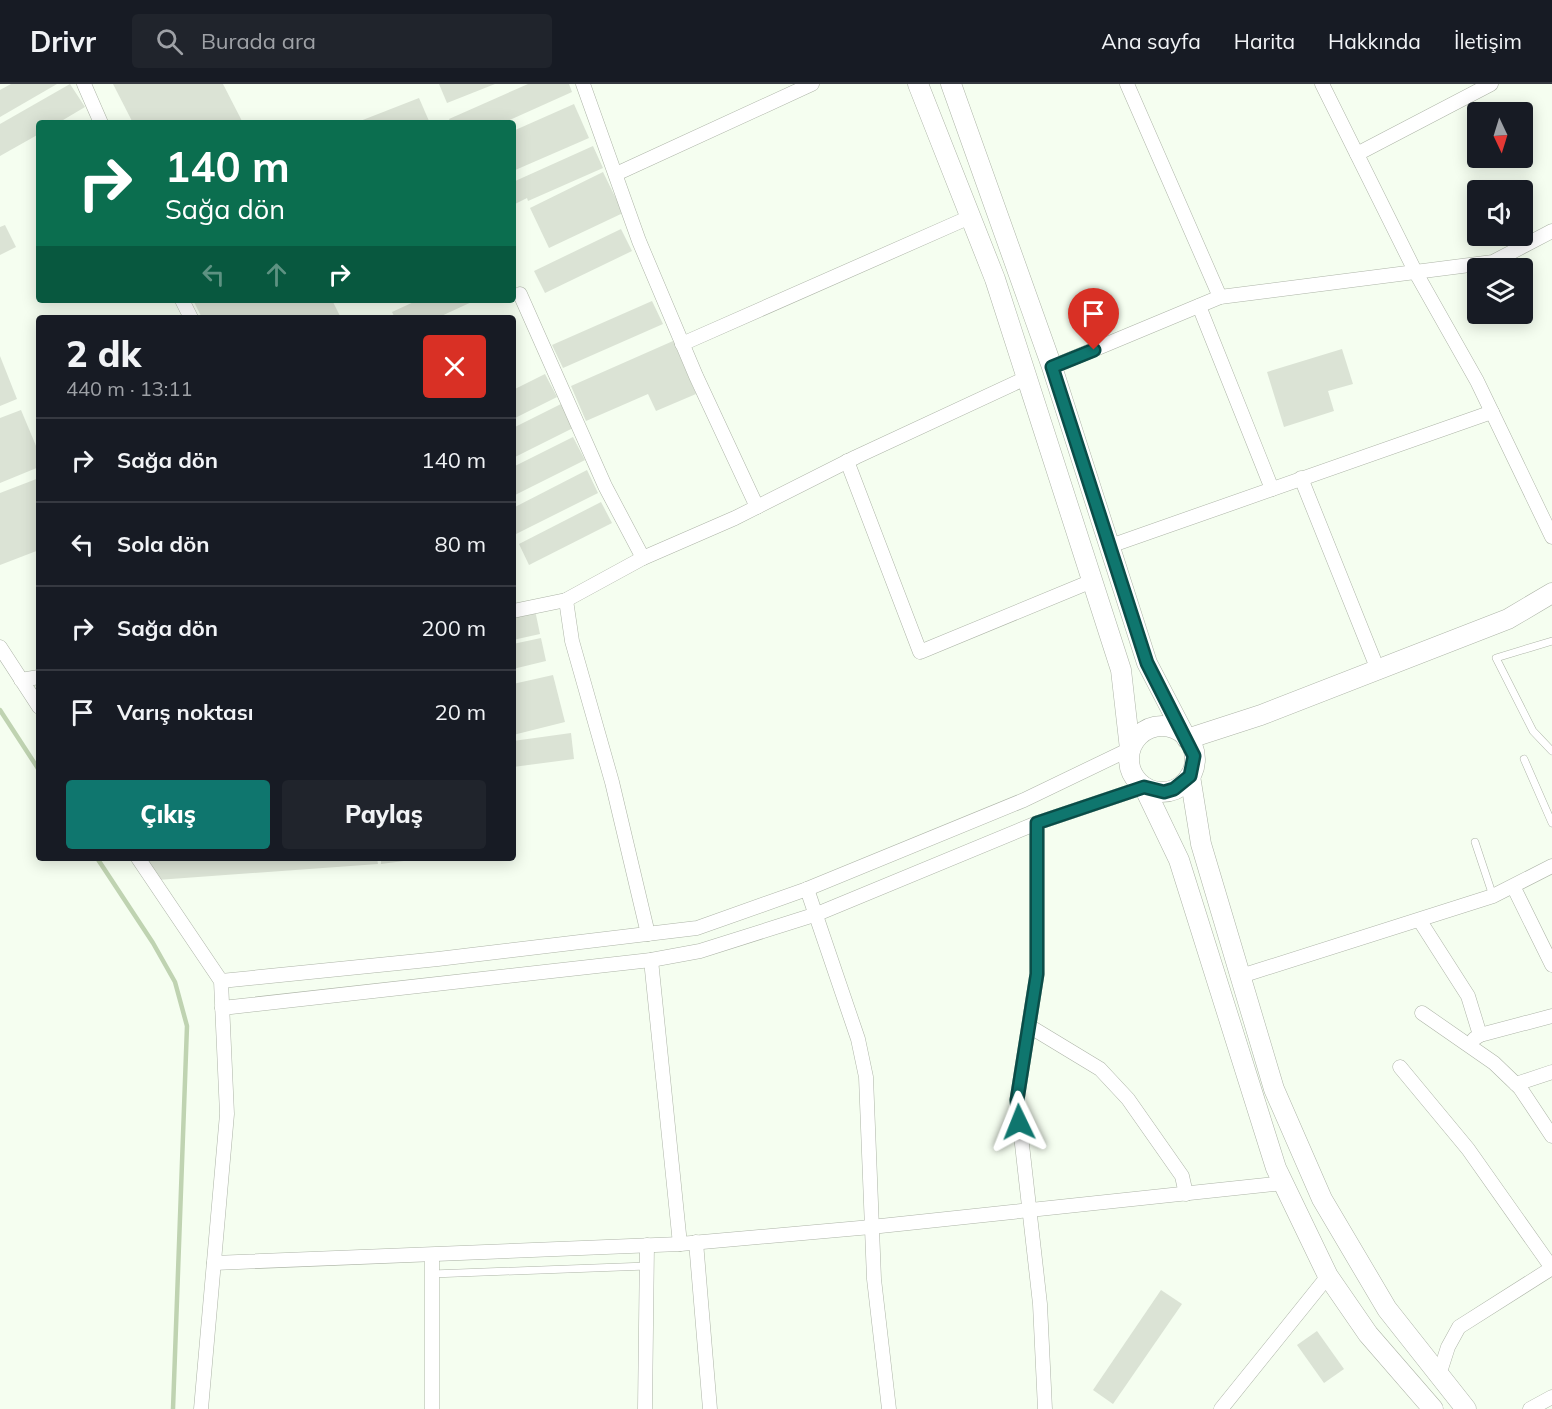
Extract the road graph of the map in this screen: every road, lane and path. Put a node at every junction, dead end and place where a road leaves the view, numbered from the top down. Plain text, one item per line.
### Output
1 (84, 84) edge
2 (583, 84) edge
3 (812, 84) edge
4 (918, 84) edge
5 (951, 84) edge
6 (1127, 84) edge
7 (1322, 84) edge
8 (1491, 84) edge
9 (100, 120) edge
10 (1357, 154) junction
11 (616, 174) junction
12 (970, 217) junction
13 (1552, 231) edge
14 (1416, 273) junction
15 (520, 294) dead end
16 (1220, 297) junction
17 (1199, 306) junction
18 (682, 344) junction
19 (1052, 367) junction
20 (1026, 378) junction
21 (1492, 412) junction
22 (847, 461) junction
23 (1301, 478) junction
24 (1272, 489) junction
25 (757, 507) junction
26 (1552, 537) edge
27 (1110, 546) junction
28 (643, 558) junction
29 (1092, 581) junction
30 (1552, 593) edge
31 (566, 600) junction
32 (516, 610) edge
33 (1552, 641) edge
34 (0, 648) edge
35 (1378, 670) junction
36 (36, 678) edge
37 (21, 680) junction
38 (36, 702) edge
39 (1189, 744) junction
40 (1130, 749) junction
41 (1552, 751) edge
42 (1524, 759) dead end
43 (1190, 776) junction
44 (1144, 787) junction
45 (1037, 823) junction
46 (1552, 823) edge
47 (1475, 842) dead end
48 (140, 861) edge
49 (1552, 866) edge
50 (807, 888) junction
51 (1514, 888) junction
52 (1493, 896) junction
53 (817, 914) junction
54 (1420, 921) junction
55 (648, 934) junction
56 (651, 960) junction
57 (1552, 965) edge
58 (1241, 976) junction
59 (220, 981) junction
60 (222, 1008) junction
61 (1422, 1013) dead end
62 (1552, 1016) edge
63 (1029, 1026) junction
64 (1480, 1035) junction
65 (1467, 1044) junction
66 (1401, 1067) dead end
67 (1552, 1072) edge
68 (1516, 1084) junction
69 (1552, 1136) edge
70 (1284, 1183) junction
71 (1186, 1194) junction
72 (1028, 1211) junction
73 (871, 1227) junction
74 (696, 1242) junction
75 (680, 1244) junction
76 (648, 1245) junction
77 (432, 1255) junction
78 (214, 1263) junction
79 (647, 1266) junction
80 (1552, 1268) edge
81 (432, 1274) junction
82 (1328, 1276) junction
83 (1438, 1375) junction
84 (1552, 1397) edge
85 (201, 1409) edge
86 (432, 1409) edge
87 (645, 1409) edge
88 (710, 1409) edge
89 (889, 1409) edge
90 (1045, 1409) edge
91 (1221, 1409) edge
92 (1433, 1409) edge
93 (1466, 1409) edge
94 (1530, 1409) edge

1 - 9 street
2 - 11 street
3 - 11 street
4 - 12 main road
5 - 19 main road
6 - 16 street
7 - 10 street
8 - 10 street
10 - 14 street
11 - 18 street
12 - 18 street
12 - 20 main road
13 - 14 street
14 - 16 street
14 - 21 street
15 - 28 street
16 - 17 street
17 - 19 street
17 - 24 street
18 - 25 street
19 - 27 main road
20 - 22 street
20 - 29 main road
21 - 23 street
21 - 26 street
22 - 25 street
22 - 29 street
23 - 24 street
23 - 35 street
24 - 27 street
25 - 28 street
27 - 39 main road
28 - 31 street
29 - 40 main road
30 - 35 main road
31 - 32 street
31 - 55 street
33 - 41 lane
34 - 37 street
35 - 39 main road
36 - 37 street
37 - 38 street
39 - 40 main road
39 - 43 main road
40 - 44 main road
40 - 50 street
42 - 46 lane
43 - 44 main road
43 - 58 main road
44 - 45 street
44 - 70 main road
45 - 53 street
45 - 63 street
47 - 52 lane
48 - 59 street
49 - 51 street
50 - 53 street
50 - 55 street
51 - 52 street
51 - 57 street
52 - 54 street
53 - 56 street
53 - 73 street
54 - 58 street
54 - 64 street
55 - 59 street
56 - 60 street
56 - 75 street
58 - 83 main road
59 - 60 street
60 - 78 street
61 - 65 street
62 - 64 street
63 - 71 street
63 - 72 street
64 - 65 street
65 - 68 street
66 - 80 street
67 - 68 street
68 - 69 street
70 - 71 street
70 - 82 main road
71 - 72 street
72 - 73 street
72 - 90 street
73 - 74 street
73 - 89 street
74 - 75 street
74 - 88 street
75 - 76 street
76 - 77 street
76 - 79 street
77 - 78 street
77 - 81 street
78 - 85 street
79 - 81 lane
79 - 87 street
80 - 83 street
81 - 86 street
82 - 91 street
82 - 92 main road
83 - 93 main road
84 - 94 street

